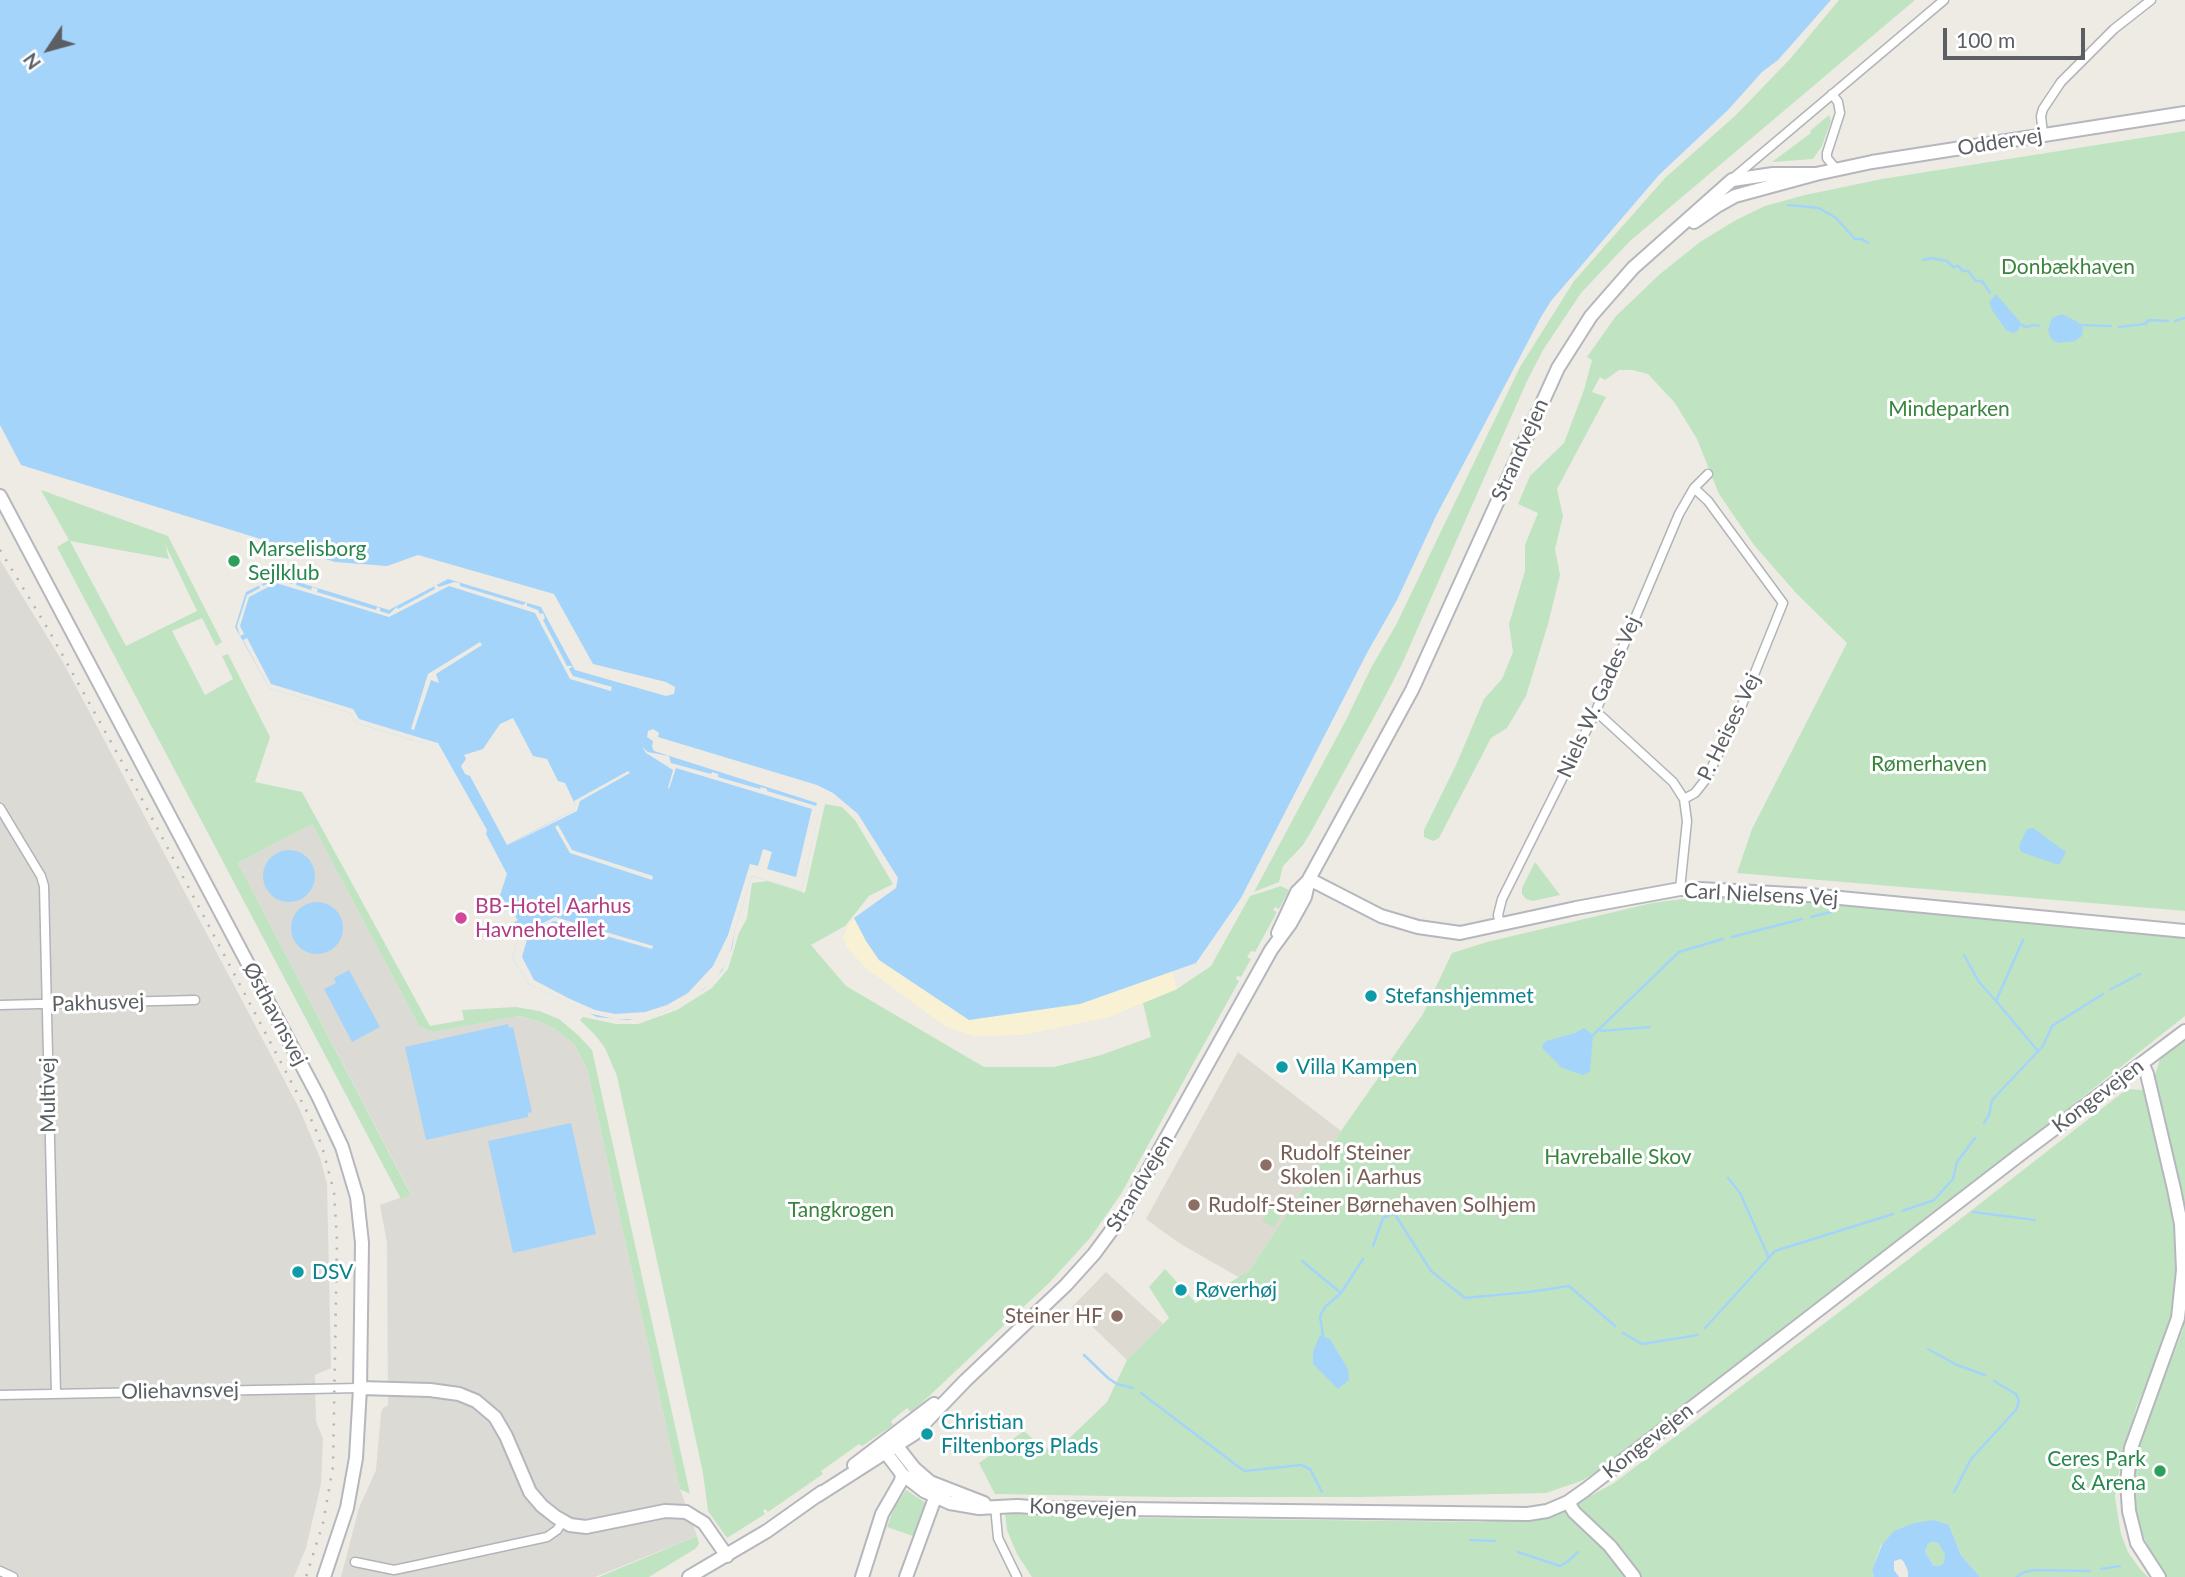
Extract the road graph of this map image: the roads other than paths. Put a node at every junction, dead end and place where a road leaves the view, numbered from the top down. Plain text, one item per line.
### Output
1 (1944, 0) edge
2 (2151, 0) edge
3 (1832, 94) junction
4 (2185, 113) edge
5 (2043, 135) junction
6 (1836, 169) junction
7 (1816, 174) junction
8 (1731, 180) junction
9 (1651, 252) junction
10 (1708, 474) dead end
11 (1694, 488) junction
12 (0, 496) edge
13 (0, 521) edge
14 (15, 525) junction
15 (1595, 713) junction
16 (1685, 799) junction
17 (0, 808) edge
18 (1309, 879) junction
19 (1680, 889) junction
20 (1500, 925) junction
21 (2185, 931) edge
22 (195, 1000) dead end
23 (45, 1004) junction
24 (0, 1005) edge
25 (2185, 1031) edge
26 (2142, 1063) junction
27 (360, 1388) junction
28 (56, 1394) junction
29 (0, 1395) edge
30 (888, 1445) junction
31 (902, 1474) junction
32 (930, 1482) junction
33 (935, 1498) junction
34 (1568, 1502) junction
35 (995, 1506) junction
36 (563, 1521) junction
37 (727, 1556) junction
38 (355, 1562) dead end
39 (0, 1571) edge
40 (13, 1577) edge
41 (324, 1577) edge
42 (690, 1577) edge
43 (862, 1577) edge
44 (906, 1577) edge
45 (1017, 1577) edge
46 (1634, 1577) edge
47 (2159, 1577) edge

1 - 3 street, Strandvejen
2 - 5 street
3 - 6 street
3 - 8 street, Strandvejen
4 - 5 street, Oddervej
5 - 6 street, Oddervej
6 - 7 street, Oddervej
7 - 8 street, Oddervej
7 - 9 street, Oddervej
8 - 9 street, Strandvejen
9 - 18 street, Strandvejen
10 - 11 street, Niels W. Gades Vej
11 - 15 street, Niels W. Gades Vej
11 - 16 street, P. Heises Vej
12 - 14 street, Østhavnsvej
13 - 14 street
14 - 27 street, Østhavnsvej
15 - 16 street
15 - 20 street, Niels W. Gades Vej
16 - 19 street, P. Heises Vej
17 - 23 street, Multivej
18 - 20 street, Carl Nielsens Vej
18 - 30 street, Strandvejen
19 - 20 street, Carl Nielsens Vej
19 - 21 street, Carl Nielsens Vej
22 - 23 street, Pakhusvej
23 - 24 street, Pakhusvej
23 - 28 street, Multivej
25 - 26 street, Kongevejen
26 - 34 street, Kongevejen
26 - 47 street
27 - 28 street, Oliehavnsvej
27 - 36 street
27 - 41 street, Østhavnsvej
28 - 29 street, Oliehavnsvej
30 - 31 street
30 - 32 street
30 - 37 street, Strandvejen
31 - 33 street
31 - 43 street
32 - 33 street
32 - 35 street
33 - 35 street
33 - 44 street
34 - 35 street, Kongevejen
34 - 46 street
35 - 45 street
36 - 37 street
36 - 38 street
37 - 42 street, Strandvejen
39 - 40 street

